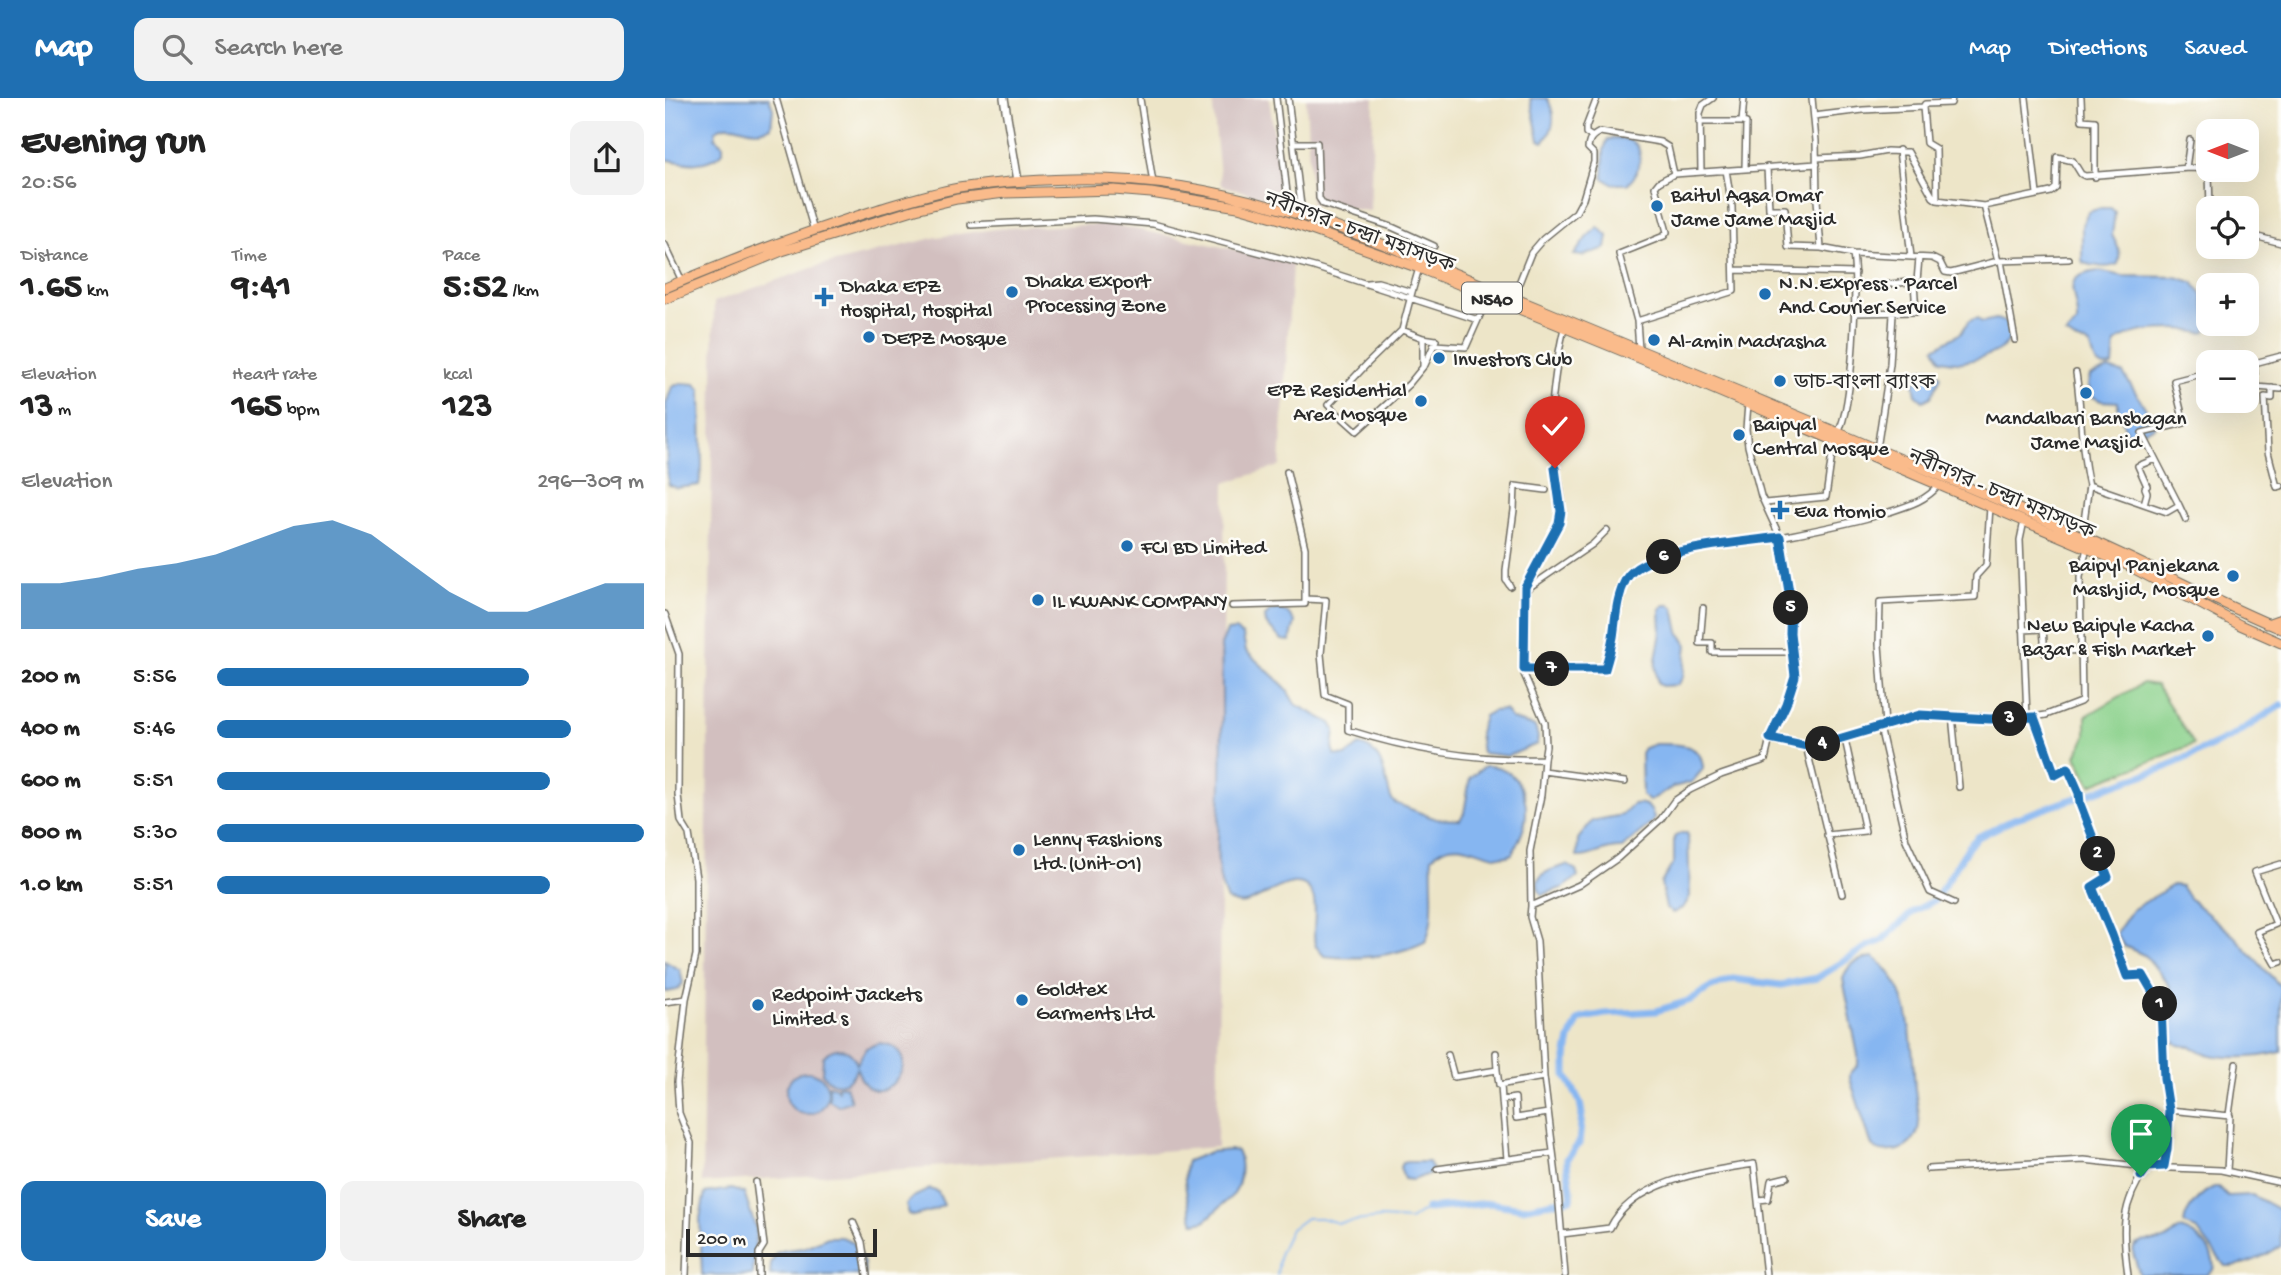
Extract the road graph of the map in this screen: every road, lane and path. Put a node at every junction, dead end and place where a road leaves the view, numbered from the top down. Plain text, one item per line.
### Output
1 (776, 98) edge
2 (1004, 98) edge
3 (1276, 98) edge
4 (1288, 98) edge
5 (1597, 98) edge
6 (1713, 98) edge
7 (1744, 98) edge
8 (1812, 98) edge
9 (1952, 98) edge
10 (2026, 98) edge
11 (2081, 98) edge
12 (1140, 99) edge
13 (1923, 107) junction
14 (1814, 116) junction
15 (1699, 122) junction
16 (1742, 122) junction
17 (1591, 136) junction
18 (2190, 140) dead end
19 (1294, 144) junction
20 (1899, 150) junction
21 (1817, 161) junction
22 (1767, 167) junction
23 (1745, 168) junction
24 (2186, 168) junction
25 (1726, 170) junction
26 (1701, 172) junction
27 (1674, 174) junction
28 (2095, 177) junction
29 (1018, 181) junction
30 (1153, 183) junction
31 (2037, 194) junction
32 (2210, 196) edge
33 (1937, 200) junction
34 (1983, 206) junction
35 (1289, 210) junction
36 (1302, 214) junction
37 (971, 225) dead end
38 (814, 231) junction
39 (2259, 237) edge
40 (2281, 243) edge
41 (665, 245) edge
42 (1434, 246) dead end
43 (1821, 248) junction
44 (1853, 254) junction
45 (1911, 257) junction
46 (1919, 258) junction
47 (2069, 259) dead end
48 (1999, 261) junction
49 (1419, 268) junction
50 (1735, 270) junction
51 (1855, 273) junction
52 (682, 281) junction
53 (1913, 282) junction
54 (665, 288) edge
55 (1855, 288) junction
56 (1411, 295) junction
57 (1487, 296) junction
58 (1513, 298) junction
59 (665, 299) edge
60 (1854, 313) junction
61 (1893, 314) junction
62 (1478, 320) junction
63 (1637, 321) junction
64 (1564, 328) junction
65 (1402, 330) junction
66 (1423, 338) junction
67 (2015, 340) dead end
68 (1434, 345) junction
69 (1639, 349) junction
70 (2281, 356) edge
71 (2259, 362) edge
72 (1423, 368) junction
73 (2076, 373) dead end
74 (2196, 375) edge
75 (2259, 387) edge
76 (2272, 388) junction
77 (2281, 389) edge
78 (1748, 404) junction
79 (1836, 437) junction
80 (1877, 449) junction
81 (2155, 458) junction
82 (1287, 472) dead end
83 (1939, 485) junction
84 (2089, 485) junction
85 (2281, 486) edge
86 (1546, 490) dead end
87 (1765, 503) junction
88 (2144, 504) junction
89 (2179, 505) junction
90 (1990, 507) junction
91 (2186, 520) dead end
92 (2024, 521) junction
93 (1607, 530) dead end
94 (1780, 537) junction
95 (2082, 537) junction
96 (2087, 548) junction
97 (1510, 586) dead end
98 (1524, 591) junction
99 (1305, 599) junction
100 (1232, 606) dead end
101 (1703, 608) dead end
102 (665, 614) edge
103 (2281, 619) edge
104 (2267, 624) junction
105 (2281, 629) edge
106 (2023, 630) junction
107 (2281, 642) edge
108 (2081, 650) junction
109 (1791, 652) junction
110 (1524, 669) junction
111 (1952, 715) junction
112 (2031, 718) junction
113 (1883, 726) junction
114 (1770, 738) junction
115 (1845, 739) junction
116 (1807, 746) junction
117 (1544, 759) junction
118 (1543, 771) junction
119 (1625, 782) dead end
120 (1959, 787) dead end
121 (1827, 835) junction
122 (2281, 864) edge
123 (1842, 894) dead end
124 (1954, 903) dead end
125 (1531, 906) junction
126 (2281, 962) edge
127 (686, 999) junction
128 (665, 1002) edge
129 (1496, 1053) dead end
130 (1448, 1055) dead end
131 (2236, 1064) dead end
132 (1497, 1070) junction
133 (1543, 1077) junction
134 (1500, 1085) junction
135 (1502, 1100) junction
136 (2169, 1110) junction
137 (1548, 1113) junction
138 (2229, 1115) junction
139 (1552, 1153) junction
140 (1507, 1159) junction
141 (2164, 1166) junction
142 (2147, 1167) junction
143 (1437, 1169) dead end
144 (1928, 1169) dead end
145 (2227, 1171) junction
146 (1787, 1177) dead end
147 (756, 1182) dead end
148 (2281, 1183) edge
149 (1758, 1200) junction
150 (853, 1222) dead end
151 (1562, 1234) junction
152 (686, 1275) edge
153 (759, 1275) edge
154 (867, 1275) edge
155 (1565, 1275) edge
156 (1766, 1275) edge
157 (2128, 1275) edge

1 - 38 street
2 - 29 street
3 - 35 street
4 - 19 street
5 - 17 street
6 - 15 street
7 - 16 street
8 - 14 street
9 - 13 street
10 - 31 street
11 - 28 street
12 - 30 street
13 - 14 street
13 - 33 street
14 - 21 street
15 - 16 street
15 - 26 street
16 - 23 street
17 - 27 street
17 - 58 street
18 - 24 street
19 - 36 street
19 - 42 street
20 - 21 street
20 - 33 street
20 - 45 street
21 - 22 street
21 - 43 street
22 - 23 street
22 - 43 street
23 - 25 street
24 - 28 street
24 - 32 street
25 - 26 street
25 - 50 street
26 - 27 street
27 - 63 street
28 - 31 street
29 - 30 highway, নবীনগর - চন্দ্রা মহাসড়ক / N540
29 - 38 highway, নবীনগর - চন্দ্রা মহাসড়ক / N540
30 - 35 highway, নবীনগর - চন্দ্রা মহাসড়ক / N540
31 - 34 street
33 - 34 street
34 - 48 street
35 - 36 highway, নবীনগর - চন্দ্রা মহাসড়ক / N540
36 - 58 highway, নবীনগর - চন্দ্রা মহাসড়ক / N540
37 - 56 street
38 - 52 highway, নবীনগর - চন্দ্রা মহাসড়ক / N540
39 - 40 street
41 - 52 street
43 - 44 street
44 - 45 street
44 - 51 street
45 - 46 street
46 - 48 street
46 - 53 street
47 - 48 street
48 - 67 street
49 - 56 street
49 - 57 highway, নবীনগর - চন্দ্রা মহাসড়ক / N540
49 - 59 highway, নবীনগর - চন্দ্রা মহাসড়ক / N540
50 - 51 street
50 - 63 street
51 - 55 street
52 - 54 highway, নবীনগর - চন্দ্রা মহাসড়ক / N540
53 - 55 street
53 - 61 street
55 - 60 street
56 - 62 street
56 - 65 street
57 - 62 street
57 - 64 highway, নবীনগর - চন্দ্রা মহাসড়ক / N540
58 - 69 highway, নবীনগর - চন্দ্রা মহাসড়ক / N540
60 - 61 street
60 - 79 street
61 - 80 street
62 - 68 street
63 - 69 street
64 - 78 highway, নবীনগর - চন্দ্রা মহাসড়ক / N540
64 - 98 street
65 - 66 street
65 - 72 street
66 - 68 street
66 - 72 street
68 - 72 street
69 - 79 highway, নবীনগর - চন্দ্রা মহাসড়ক / N540
70 - 71 street
73 - 84 street
74 - 81 street
75 - 76 street
76 - 77 street
76 - 85 street
78 - 79 highway, নবীনগর - চন্দ্রা মহাসড়ক / N540
78 - 87 street
79 - 80 highway, নবীনগর - চন্দ্রা মহাসড়ক / N540
79 - 83 highway, নবীনগর - চন্দ্রা মহাসড়ক / N540
79 - 87 street
80 - 95 highway, নবীনগর - চন্দ্রা মহাসড়ক / N540
81 - 88 street
81 - 89 street
82 - 99 street
83 - 90 highway, নবীনগর - চন্দ্রা মহাসড়ক / N540
83 - 94 street
84 - 88 street
84 - 95 street
86 - 97 street
87 - 94 street
88 - 89 street
89 - 91 street
90 - 92 highway, নবীনগর - চন্দ্রা মহাসড়ক / N540
90 - 113 street
92 - 96 highway, নবীনগর - চন্দ্রা মহাসড়ক / N540
92 - 106 street
93 - 98 street
94 - 109 street
94 - 110 street
95 - 104 highway, নবীনগর - চন্দ্রা মহাসড়ক / N540
96 - 107 highway, নবীনগর - চন্দ্রা মহাসড়ক / N540
96 - 108 street
98 - 110 street
99 - 100 street
99 - 117 street
101 - 109 street
102 - 127 street
103 - 104 highway
104 - 105 highway, নবীনগর - চন্দ্রা মহাসড়ক / N540
106 - 108 street
106 - 112 street
108 - 112 street
109 - 114 street
110 - 117 street
111 - 112 street
111 - 113 street
111 - 120 street
112 - 136 street
113 - 115 street
113 - 124 street
114 - 116 street
114 - 125 street
115 - 116 street
115 - 121 street
116 - 121 street
117 - 118 street
118 - 119 street
118 - 125 street
121 - 123 street
122 - 126 street
125 - 133 street
127 - 128 street
127 - 152 street
129 - 132 street
130 - 132 street
131 - 138 street
132 - 134 street
133 - 134 street
133 - 137 street
134 - 135 street
135 - 137 street
135 - 140 street
136 - 138 street
136 - 141 street
137 - 139 street
138 - 145 street
139 - 140 street
139 - 151 street
140 - 143 street
141 - 142 street
141 - 145 street
142 - 144 street
142 - 157 street
145 - 148 street
146 - 149 street
147 - 153 street
149 - 151 street
149 - 156 street
150 - 154 street
151 - 155 street

